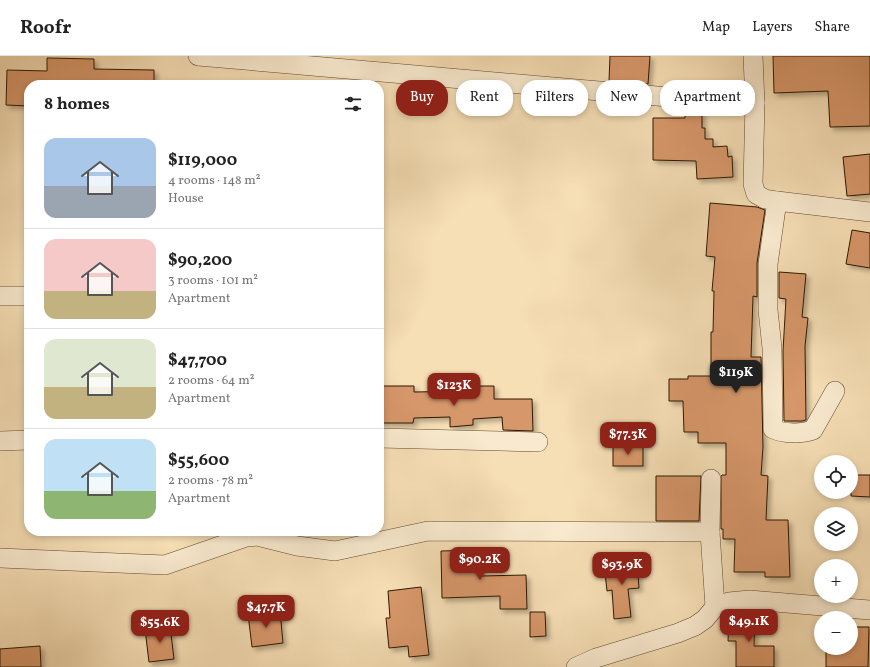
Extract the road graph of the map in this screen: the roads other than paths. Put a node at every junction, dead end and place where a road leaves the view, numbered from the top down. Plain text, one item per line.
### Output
1 (198, 56) edge
2 (753, 56) edge
3 (754, 80) edge
4 (660, 97) edge
5 (755, 116) edge
6 (777, 201) junction
7 (870, 212) edge
8 (0, 296) edge
9 (24, 296) edge
10 (835, 391) dead end
11 (384, 438) edge
12 (24, 440) edge
13 (0, 441) edge
14 (538, 442) dead end
15 (711, 479) dead end
16 (710, 532) junction
17 (0, 558) edge
18 (715, 606) junction
19 (870, 610) edge
20 (576, 667) edge

1 - 4 street
2 - 3 street
5 - 6 street
6 - 7 street
6 - 10 street
8 - 9 street
11 - 14 street
12 - 13 street
15 - 16 street
16 - 17 street
16 - 18 street
18 - 19 street
18 - 20 street

